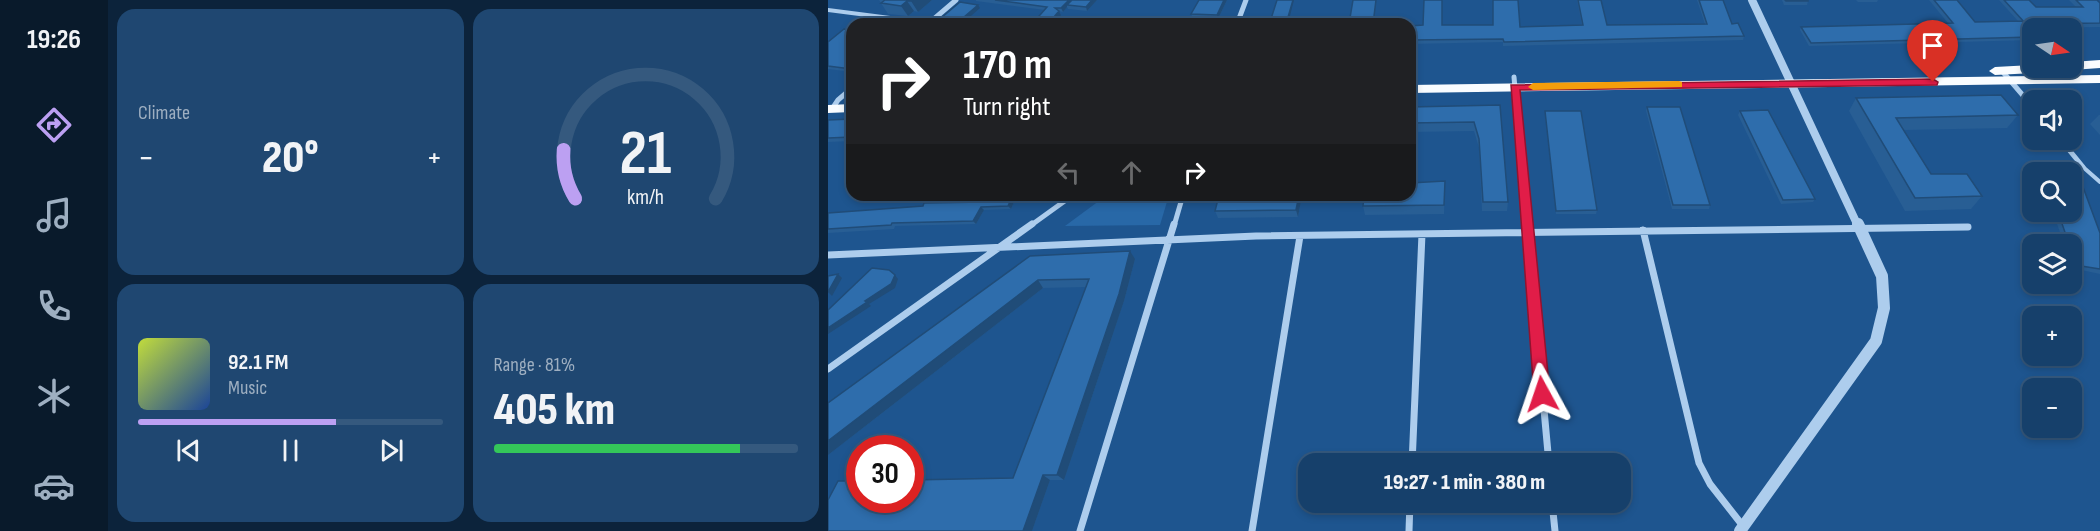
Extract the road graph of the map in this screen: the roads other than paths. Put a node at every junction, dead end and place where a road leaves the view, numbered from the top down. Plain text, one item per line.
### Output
1 (956, 0) edge
2 (1246, 0) edge
3 (1752, 0) edge
4 (828, 10) edge
5 (890, 18) edge
6 (934, 18) edge
7 (1239, 18) edge
8 (2100, 64) edge
9 (2082, 65) edge
10 (2022, 70) edge
11 (2002, 71) junction
12 (1416, 78) edge
13 (1789, 78) junction
14 (2100, 79) edge
15 (2012, 81) junction
16 (1514, 82) junction
17 (1416, 89) edge
18 (2022, 94) edge
19 (2069, 150) edge
20 (2083, 166) joint
21 (2100, 182) edge
22 (1064, 201) edge
23 (1181, 201) edge
24 (1968, 227) dead end
25 (1861, 228) junction
26 (1643, 230) junction
27 (1527, 232) junction
28 (1422, 234) junction
29 (1300, 236) junction
30 (1169, 239) junction
31 (1006, 244) junction
32 (828, 255) edge
33 (828, 369) edge
34 (1412, 453) edge
35 (1548, 453) edge
36 (1410, 513) edge
37 (1553, 513) edge
38 (1742, 529) edge
39 (1080, 531) edge
40 (1252, 531) edge
41 (1409, 531) edge
42 (1555, 531) edge

1 - 6 street
2 - 7 street
3 - 13 street
4 - 5 lane
8 - 9 highway
10 - 11 highway
11 - 13 highway
11 - 15 street
12 - 16 highway
13 - 15 highway
13 - 16 highway
13 - 25 street
14 - 15 highway
15 - 18 street
16 - 17 highway
16 - 27 street
19 - 20 street
20 - 21 lane
22 - 31 street
23 - 30 street
24 - 25 street
25 - 26 street
25 - 38 street
26 - 27 street
26 - 38 street
27 - 28 street
27 - 35 street
28 - 29 street
28 - 34 street
29 - 30 street
29 - 40 street
30 - 31 street
30 - 39 street
31 - 32 street
31 - 33 street
36 - 41 street
37 - 42 street

